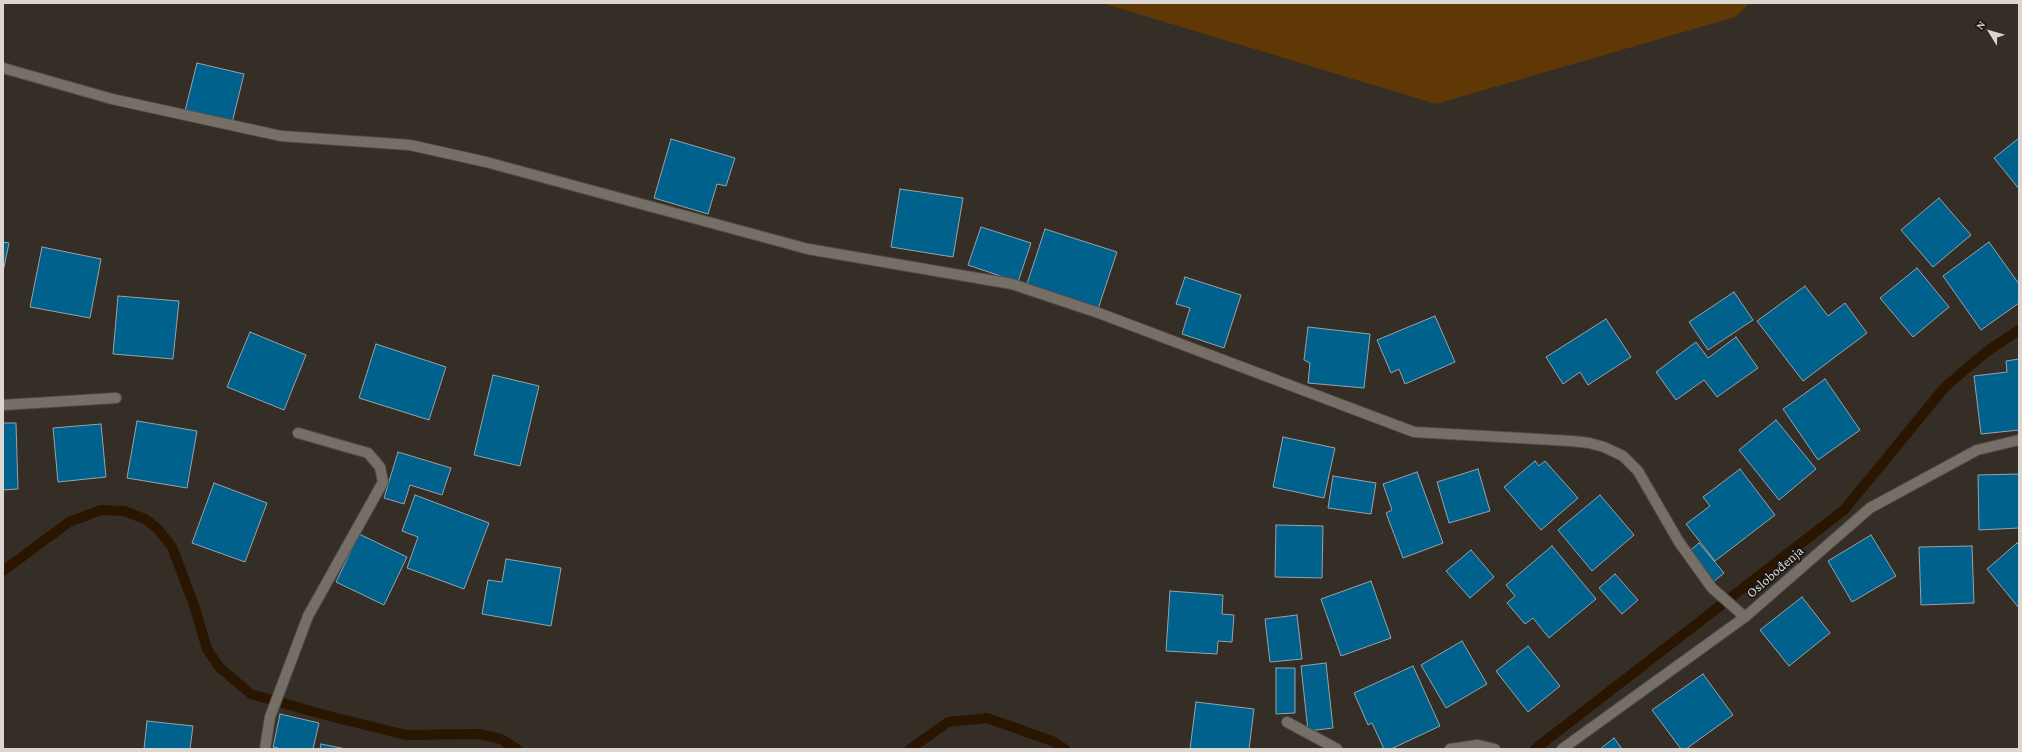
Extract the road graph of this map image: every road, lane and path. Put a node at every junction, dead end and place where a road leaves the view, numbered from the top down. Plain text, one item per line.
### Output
1 (3, 68) edge
2 (116, 398) dead end
3 (3, 405) edge
4 (298, 432) dead end
5 (2019, 440) edge
6 (1745, 617) junction
7 (1287, 722) dead end
8 (265, 749) edge
9 (1337, 749) edge
10 (1450, 749) edge
11 (1495, 749) edge
12 (1562, 749) edge

1 - 6 street
2 - 3 street
4 - 8 street
5 - 6 street, Oslobođenja
6 - 12 street, Oslobođenja
7 - 9 street
10 - 11 street

